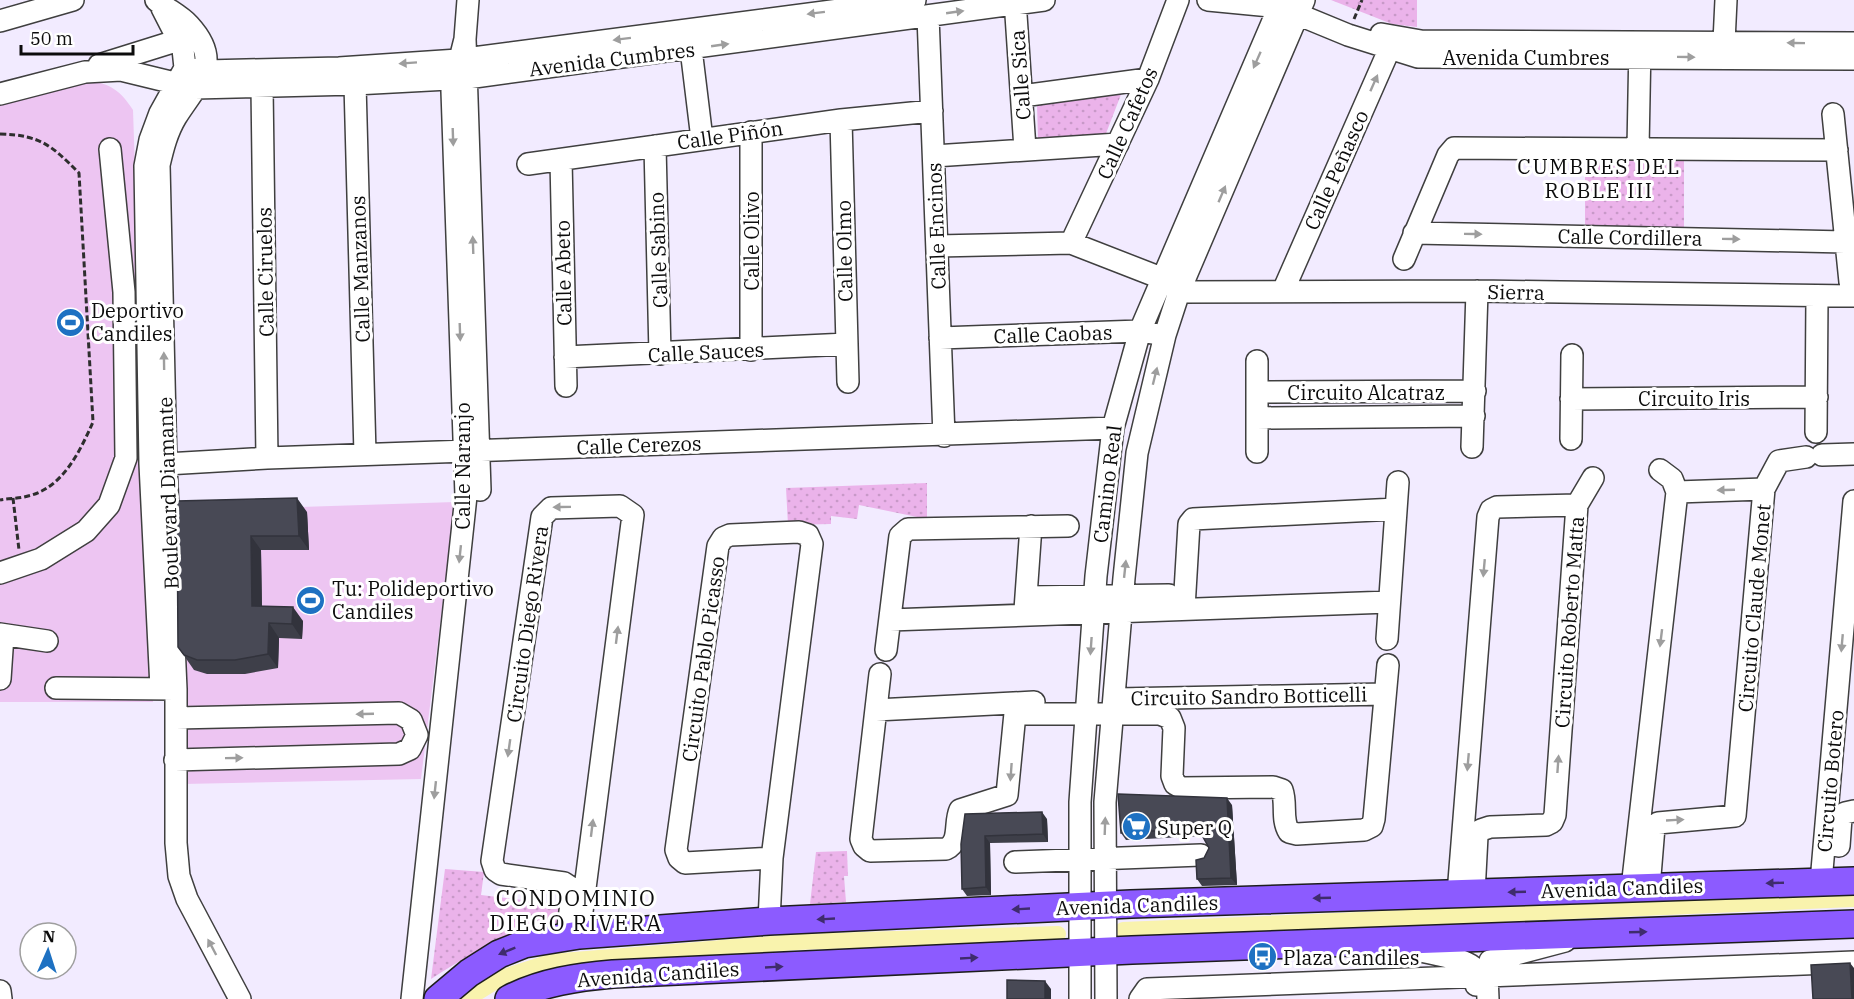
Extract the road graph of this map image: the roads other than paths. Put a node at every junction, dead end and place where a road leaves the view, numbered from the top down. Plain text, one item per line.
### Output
1 (73, 0) edge
2 (468, 0) edge
3 (1044, 0) edge
4 (1178, 0) edge
5 (1209, 0) edge
6 (1726, 0) edge
7 (158, 2) edge
8 (1015, 2) edge
9 (1294, 4) edge
10 (922, 8) edge
11 (0, 21) edge
12 (179, 40) junction
13 (1724, 42) junction
14 (1854, 43) edge
15 (691, 49) junction
16 (1640, 49) junction
17 (1389, 50) junction
18 (143, 51) junction
19 (1854, 58) edge
20 (462, 63) junction
21 (85, 72) junction
22 (148, 75) junction
23 (191, 78) junction
24 (1148, 79) junction
25 (355, 84) junction
26 (262, 87) junction
27 (0, 94) edge
28 (1022, 96) junction
29 (932, 111) junction
30 (1833, 114) dead end
31 (841, 120) junction
32 (752, 132) junction
33 (702, 139) junction
34 (1118, 144) junction
35 (655, 146) junction
36 (1638, 148) junction
37 (111, 149) dead end
38 (1025, 149) junction
39 (1837, 150) junction
40 (934, 156) junction
41 (561, 160) junction
42 (528, 164) dead end
43 (1414, 233) junction
44 (1845, 242) junction
45 (1071, 243) junction
46 (937, 246) junction
47 (1404, 259) dead end
48 (1161, 278) junction
49 (1852, 289) edge
50 (1179, 291) junction
51 (1283, 291) junction
52 (1477, 291) junction
53 (1817, 297) junction
54 (1140, 331) junction
55 (1165, 335) junction
56 (940, 338) junction
57 (847, 344) junction
58 (751, 350) junction
59 (660, 354) junction
60 (1572, 355) dead end
61 (565, 357) junction
62 (1257, 361) dead end
63 (848, 382) dead end
64 (566, 386) dead end
65 (1475, 391) junction
66 (1257, 392) junction
67 (1816, 398) junction
68 (1571, 399) junction
69 (1474, 416) junction
70 (1257, 418) junction
71 (1113, 428) junction
72 (1816, 432) dead end
73 (944, 435) junction
74 (1571, 439) dead end
75 (1472, 447) dead end
76 (472, 451) junction
77 (1257, 452) dead end
78 (365, 454) junction
79 (1854, 454) edge
80 (267, 458) junction
81 (166, 464) junction
82 (1660, 470) dead end
83 (1593, 478) dead end
84 (1398, 482) dead end
85 (1764, 489) junction
86 (480, 490) dead end
87 (1677, 492) junction
88 (1854, 501) edge
89 (1577, 505) junction
90 (1396, 509) junction
91 (1031, 526) junction
92 (1068, 526) dead end
93 (0, 573) edge
94 (1184, 602) junction
95 (1389, 602) junction
96 (1122, 603) junction
97 (1094, 604) junction
98 (1025, 606) junction
99 (890, 620) junction
100 (2, 634) edge
101 (1387, 639) dead end
102 (47, 641) dead end
103 (886, 650) dead end
104 (1388, 664) dead end
105 (880, 674) dead end
106 (0, 679) edge
107 (56, 688) dead end
108 (168, 688) junction
109 (1385, 694) junction
110 (1113, 706) junction
111 (1087, 707) junction
112 (1016, 708) junction
113 (876, 710) junction
114 (399, 713) junction
115 (443, 714) junction
116 (176, 718) junction
117 (399, 754) junction
118 (439, 754) junction
119 (175, 760) junction
120 (1854, 811) edge
121 (1201, 855) dead end
122 (765, 859) junction
123 (1104, 859) junction
124 (1079, 860) junction
125 (1015, 862) dead end
126 (1837, 881) edge
127 (1640, 888) junction
128 (1466, 893) junction
129 (1092, 906) junction
130 (761, 922) junction
131 (1846, 926) edge
132 (1589, 933) junction
133 (573, 936) junction
134 (1386, 941) junction
135 (1093, 953) junction
136 (1854, 962) edge
137 (1479, 968) junction
138 (0, 991) edge
139 (1201, 993) edge
140 (1, 999) edge
141 (240, 999) edge
142 (412, 999) edge
143 (438, 999) edge
144 (509, 999) edge
145 (1080, 999) edge
146 (1106, 999) edge
147 (1140, 999) edge
148 (1477, 999) edge
149 (1488, 999) edge

1 - 11 street
2 - 20 street, Calle Naranjo
3 - 8 street, Avenida Cumbres
4 - 24 street, Calle Cafetos
5 - 9 street, Avenida Cumbres
6 - 13 street
7 - 12 street
7 - 23 street
10 -> 8 street, Avenida Cumbres
8 - 28 street, Calle Sica
9 - 16 street, Avenida Cumbres
9 - 17 street, Avenida Cumbres
9 -> 48 street, Camino Real
50 -> 9 street, Camino Real
15 -> 10 street, Avenida Cumbres
10 -> 20 street, Avenida Cumbres
10 - 29 street, Calle Encinos
12 - 18 street
12 - 23 street
14 -> 13 street, Avenida Cumbres
13 - 16 street, Avenida Cumbres
15 - 20 street, Avenida Cumbres
15 - 33 street
16 - 17 street, Avenida Cumbres
16 -> 19 street, Avenida Cumbres
16 - 36 street
51 -> 17 street, Calle Peñasco
18 - 21 street
18 - 22 street
20 -> 23 street, Avenida Cumbres
20 - 25 street, Avenida Cumbres
20 - 76 street, Calle Naranjo
21 - 22 street
21 - 27 street
22 - 23 street
23 - 26 street, Avenida Cumbres
81 -> 23 street, Boulevard Diamante
23 - 108 street, Boulevard Diamante
24 - 28 street
24 - 34 street, Calle Cafetos
25 - 26 street, Avenida Cumbres
25 - 78 street, Calle Manzanos
26 - 80 street, Calle Ciruelos
28 - 38 street, Calle Sica
29 - 31 street, Calle Piñón
29 - 40 street, Calle Encinos
30 - 39 street
31 - 32 street, Calle Piñón
31 - 57 street, Calle Olmo
32 - 33 street, Calle Piñón
32 - 58 street, Calle Olivo
33 - 35 street, Calle Piñón
34 - 38 street
34 - 45 street, Calle Cafetos
35 - 41 street, Calle Piñón
35 - 59 street, Calle Sabino
36 - 39 street
36 - 43 street
37 - 93 street
38 - 40 street
39 - 44 street
40 - 46 street, Calle Encinos
41 - 42 street, Calle Piñón
41 - 61 street, Calle Abeto
43 -> 44 street, Calle Cordillera
43 - 47 street
44 - 49 street
45 - 46 street
45 - 48 street
46 - 56 street, Calle Encinos
48 - 54 street, Camino Real
49 - 53 street, Sierra
50 - 51 street, Sierra
50 - 55 street, Camino Real
51 - 52 street, Sierra
52 - 53 street, Sierra
52 - 65 street
53 - 67 street
54 - 55 street, Calle Caobas
54 - 56 street, Calle Caobas
54 - 71 street, Camino Real
96 -> 55 street, Camino Real
56 - 73 street, Calle Encinos
57 - 58 street, Calle Sauces
57 - 63 street, Calle Olmo
58 - 59 street, Calle Sauces
59 - 61 street, Calle Sauces
60 - 68 street
61 - 64 street, Calle Abeto
62 - 66 street
65 - 66 street, Circuito Alcatraz
65 - 69 street
66 - 70 street
67 - 68 street, Circuito Iris
67 - 72 street
68 - 74 street
69 - 70 street, Circuito Alcatraz
69 - 75 street
70 - 77 street
71 - 73 street, Calle Cerezos
71 - 97 street, Camino Real
73 - 76 street, Calle Cerezos
76 - 78 street, Calle Cerezos
76 - 86 street, Calle Naranjo
76 -> 115 street, Calle Naranjo
78 - 80 street, Calle Cerezos
79 - 85 street
80 - 81 street, Calle Cerezos
81 - 108 street, Boulevard Diamante
82 - 87 street
83 - 89 street
84 - 90 street
85 -> 87 street, Circuito Claude Monet
127 -> 85 street, Circuito Claude Monet
87 -> 127 street
88 -> 126 street, Circuito Botero
128 -> 89 street, Circuito Roberto Matta
89 -> 128 street, Circuito Roberto Matta
90 - 94 street
90 - 95 street
91 - 92 street
91 - 98 street
91 - 99 street
94 - 95 street
94 - 96 street
95 - 101 street
96 - 97 street
96 - 110 street, Camino Real
97 - 98 street
97 -> 111 street, Camino Real
98 - 99 street
99 - 103 street
100 - 102 street
100 - 106 street
104 - 109 street, Circuito Sandro Botticelli
105 - 113 street
107 - 108 street
108 - 116 street, Boulevard Diamante
109 - 110 street, Circuito Sandro Botticelli
109 - 110 street, Circuito Sandro Botticelli
110 - 111 street
123 -> 110 street, Camino Real
111 - 112 street
111 - 124 street, Camino Real
112 - 113 street
112 -> 113 street
114 - 115 street
114 -> 116 street
114 - 117 street
115 - 118 street, Calle Naranjo
116 - 119 street, Boulevard Diamante
117 - 118 street
119 -> 117 street
118 -> 142 street, Calle Naranjo
141 -> 119 street, Boulevard Diamante
120 - 126 street, Circuito Botero
121 - 123 street
122 - 122 street, Circuito Pablo Picasso
122 - 130 street, Circuito Pablo Picasso
123 - 124 street
123 - 129 street, Camino Real
124 - 125 street
124 - 129 street, Camino Real
126 -> 127 main road, Avenida Candiles
127 -> 128 main road, Avenida Candiles
128 -> 129 main road, Avenida Candiles
129 -> 130 main road, Avenida Candiles
129 - 135 street, Camino Real
130 - 133 main road, Avenida Candiles
132 -> 131 main road, Avenida Candiles
132 - 134 main road, Avenida Candiles
132 - 137 street
133 -> 133 street, Circuito Diego Rivera
133 -> 143 main road, Avenida Candiles
134 - 135 main road, Avenida Candiles
134 - 137 street
144 -> 135 main road, Avenida Candiles
135 - 145 street, Camino Real
135 - 146 street, Camino Real
136 - 137 street
137 - 139 street
137 - 148 street
137 - 149 street
138 - 140 street
139 - 147 street

